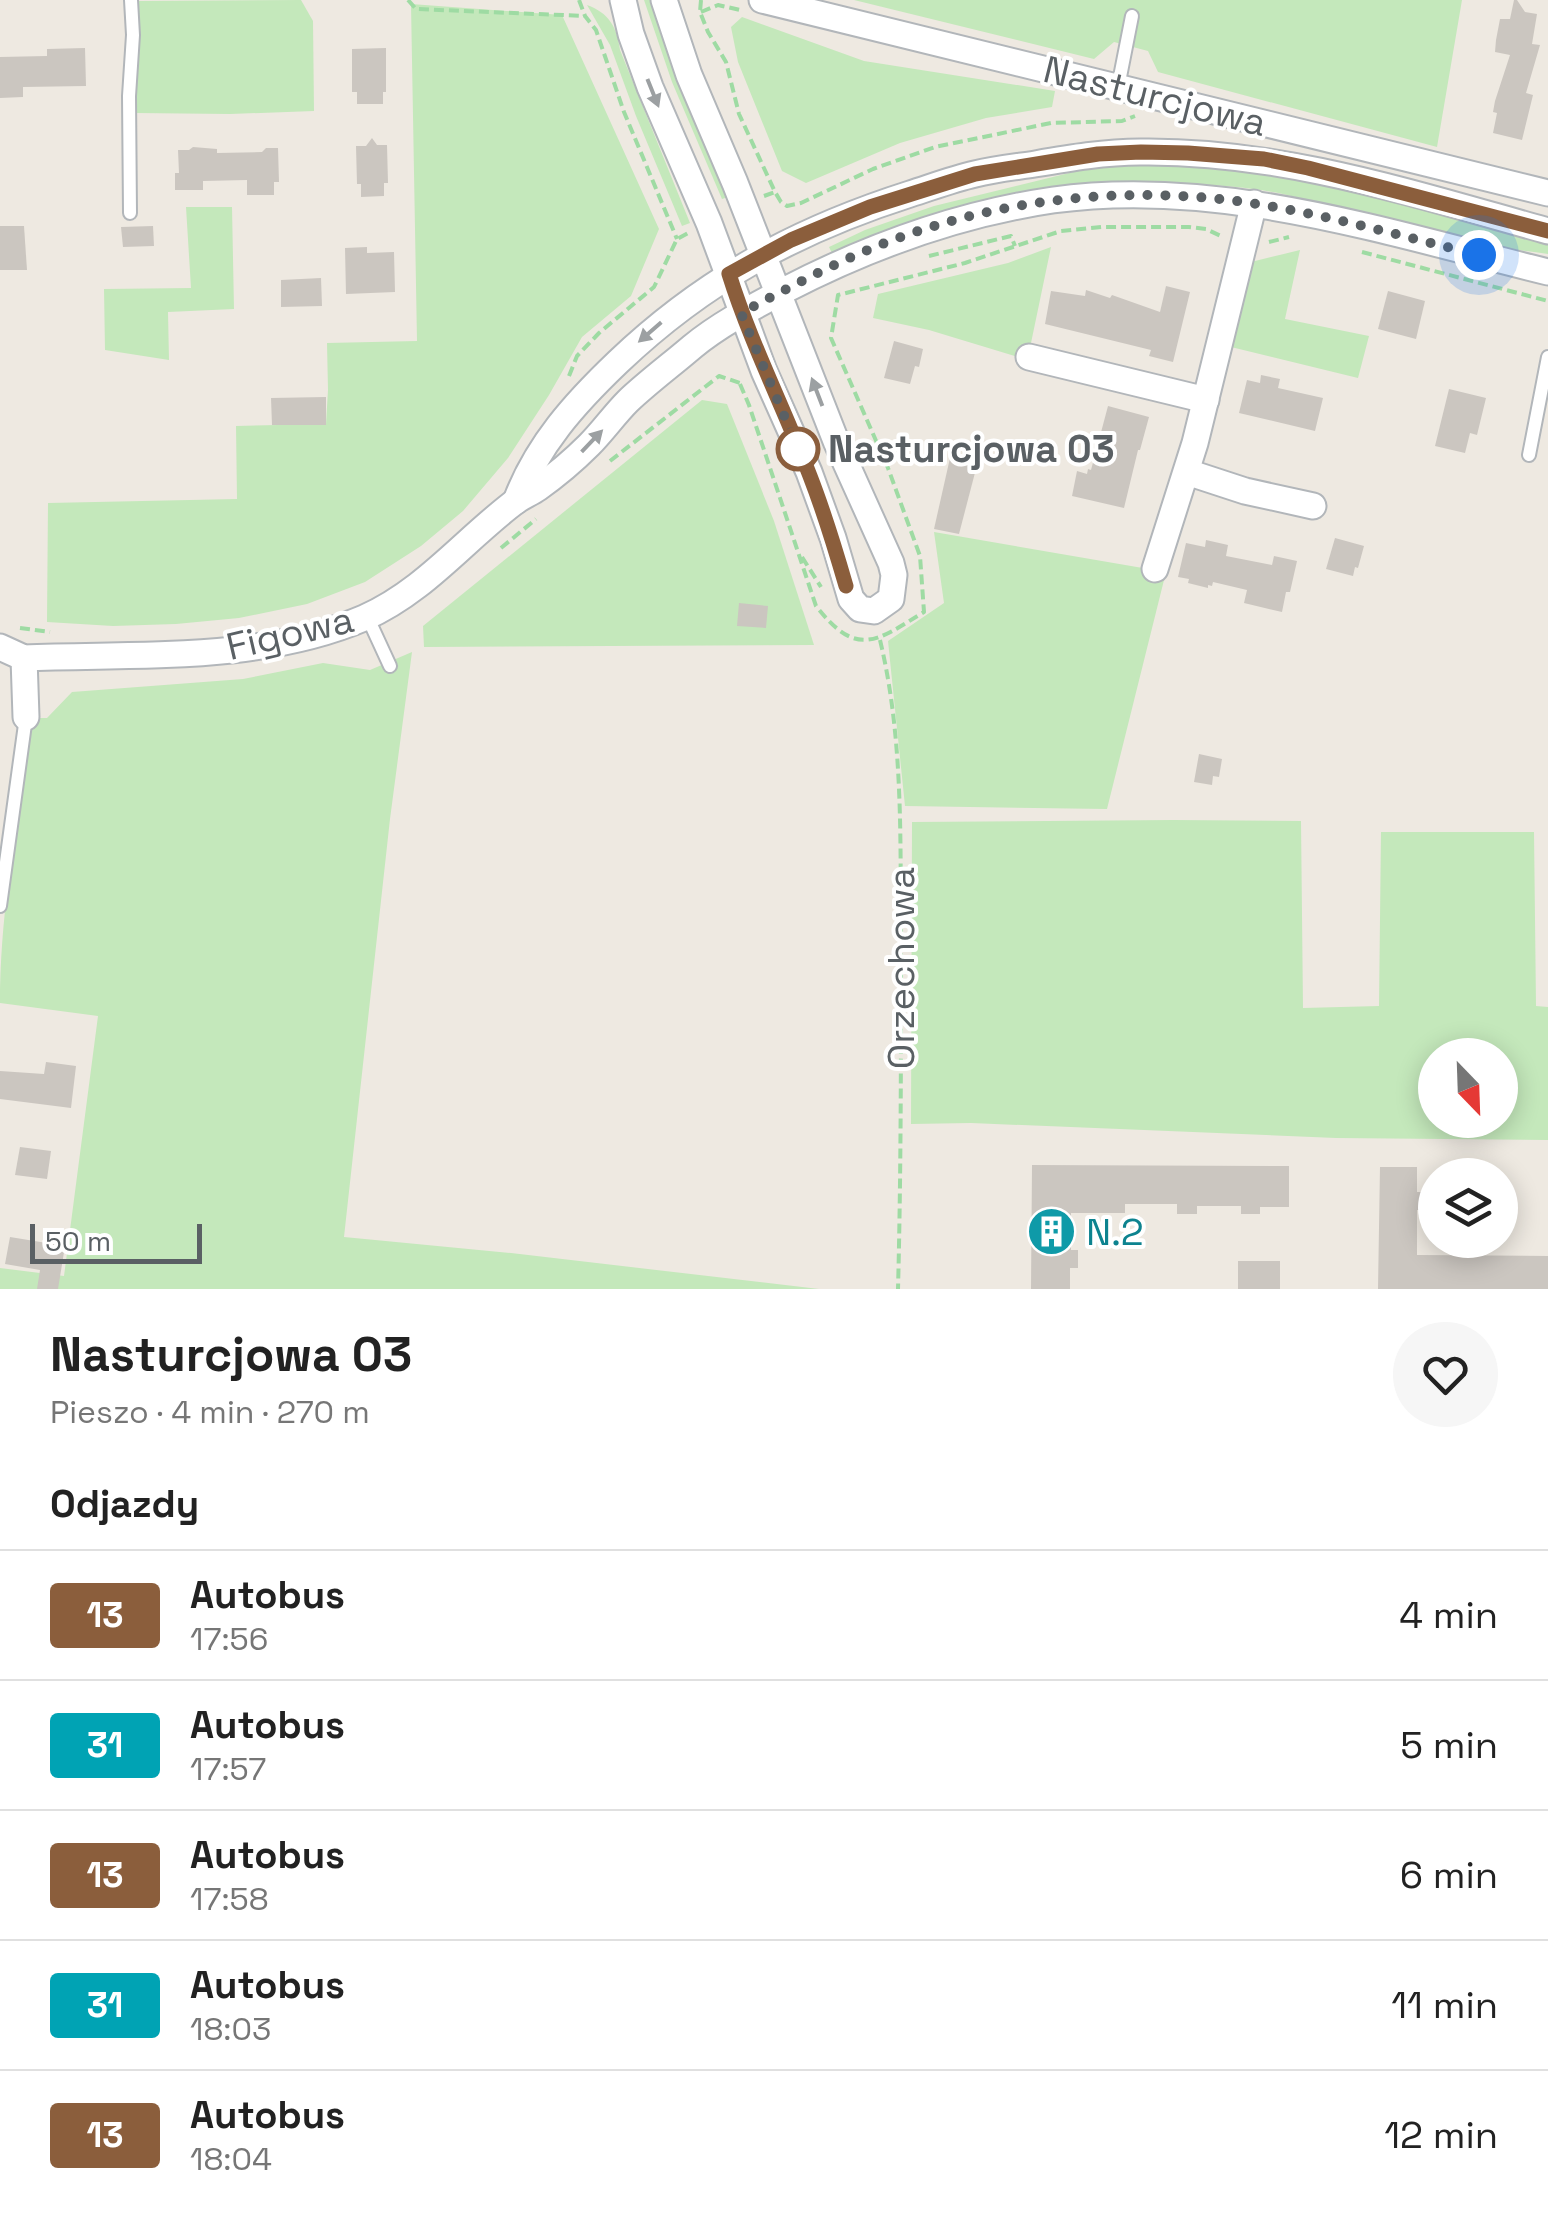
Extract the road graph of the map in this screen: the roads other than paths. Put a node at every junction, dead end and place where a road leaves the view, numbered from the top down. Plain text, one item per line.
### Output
1 (132, 0) edge
2 (623, 0) edge
3 (664, 0) edge
4 (762, 0) edge
5 (800, 5) edge
6 (1132, 16) dead end
7 (1118, 87) junction
8 (1548, 192) edge
9 (1254, 204) junction
10 (130, 214) dead end
11 (1548, 231) edge
12 (762, 254) junction
13 (1548, 272) edge
14 (729, 274) junction
15 (777, 294) junction
16 (741, 313) junction
17 (1029, 357) dead end
18 (1548, 357) edge
19 (1206, 400) junction
20 (1529, 456) dead end
21 (1187, 472) junction
22 (516, 502) junction
23 (1313, 506) dead end
24 (1155, 570) dead end
25 (367, 616) junction
26 (0, 647) edge
27 (24, 658) junction
28 (390, 666) dead end
29 (0, 668) edge
30 (26, 717) joint
31 (0, 906) edge

1 - 10 lane
2 -> 14 street
3 - 12 street
4 - 5 street, Nasturcjowa
5 - 7 street, Nasturcjowa
6 - 7 lane
7 - 8 street, Nasturcjowa
9 - 13 street, Figowa
9 - 15 street, Figowa
9 - 19 street
11 - 12 street, Figowa
12 - 14 street, Figowa
12 - 15 street
14 - 16 street
14 -> 22 street, Figowa
15 - 16 street, Figowa
16 -> 15 street
22 -> 16 street, Figowa
17 - 19 street
18 - 20 lane
19 - 21 street
21 - 23 street
21 - 24 street
22 - 25 street, Figowa
25 - 27 street, Figowa
25 - 28 lane
26 - 27 street
27 - 29 street
27 - 30 street
30 - 31 lane

